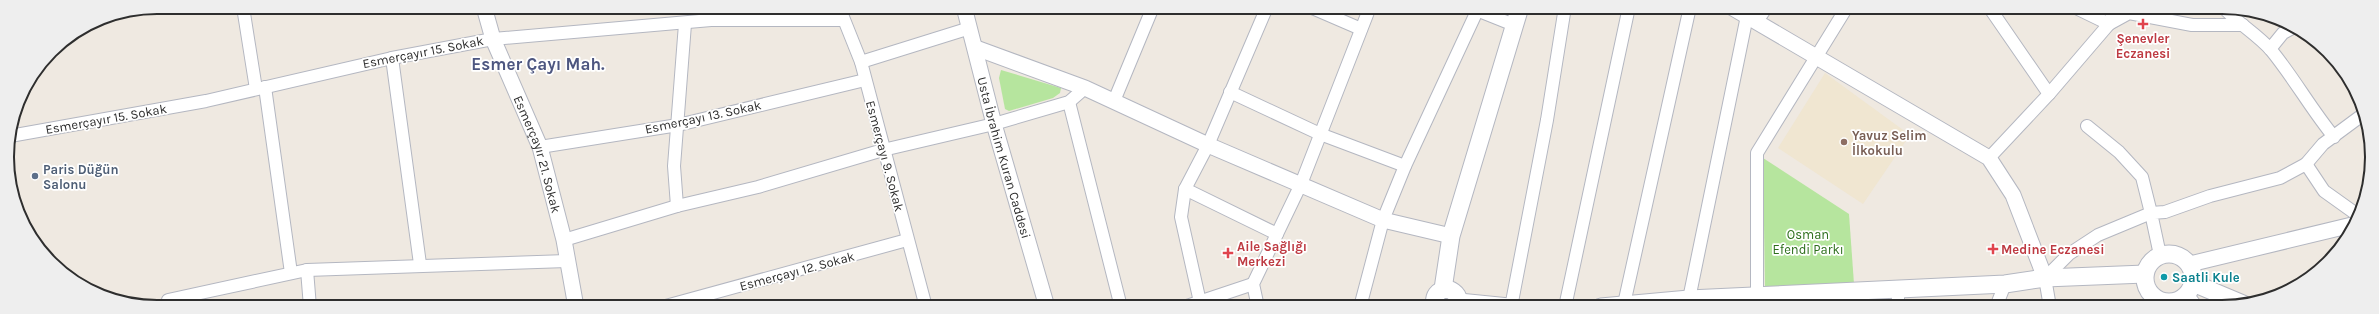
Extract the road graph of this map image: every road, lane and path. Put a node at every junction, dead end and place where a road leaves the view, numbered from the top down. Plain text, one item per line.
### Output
1 (244, 14) edge
2 (486, 14) edge
3 (710, 14) edge
4 (766, 14) edge
5 (785, 14) edge
6 (841, 14) edge
7 (966, 14) edge
8 (1150, 14) edge
9 (1264, 14) edge
10 (1326, 14) edge
11 (1367, 14) edge
12 (1471, 14) edge
13 (1486, 14) edge
14 (1518, 14) edge
15 (1564, 14) edge
16 (1628, 14) edge
17 (1688, 14) edge
18 (1744, 14) edge
19 (1757, 14) edge
20 (1843, 14) edge
21 (1994, 14) edge
22 (2088, 14) edge
23 (2113, 14) edge
24 (2127, 14) edge
25 (2134, 14) edge
26 (2231, 14) edge
27 (1752, 18) junction
28 (711, 20) junction
29 (843, 20) junction
30 (685, 24) junction
31 (2109, 24) junction
32 (2243, 24) junction
33 (1514, 25) junction
34 (970, 28) junction
35 (1361, 29) junction
36 (2288, 30) edge
37 (493, 38) junction
38 (976, 48) junction
39 (2270, 49) junction
40 (1817, 57) junction
41 (392, 58) junction
42 (860, 62) junction
43 (865, 80) junction
44 (260, 88) junction
45 (1085, 88) junction
46 (1230, 92) junction
47 (2049, 94) junction
48 (1114, 101) junction
49 (1069, 102) junction
50 (2359, 118) edge
51 (994, 124) junction
52 (678, 125) junction
53 (2087, 126) dead end
54 (1320, 134) junction
55 (16, 135) edge
56 (2334, 137) junction
57 (1208, 146) junction
58 (540, 147) junction
59 (883, 150) junction
60 (1989, 158) junction
61 (2306, 164) junction
62 (1405, 166) junction
63 (1301, 184) junction
64 (1185, 190) junction
65 (677, 206) junction
66 (2151, 213) junction
67 (2354, 213) edge
68 (1383, 220) junction
69 (2347, 226) edge
70 (1277, 234) junction
71 (1451, 236) junction
72 (564, 240) junction
73 (907, 240) junction
74 (2160, 255) junction
75 (567, 261) junction
76 (420, 264) junction
77 (2190, 264) junction
78 (307, 270) junction
79 (291, 273) junction
80 (2145, 274) junction
81 (2045, 278) junction
82 (1253, 284) junction
83 (2005, 284) junction
84 (1443, 289) junction
85 (1899, 289) junction
86 (2192, 295) edge
87 (168, 300) dead end
88 (309, 300) edge
89 (575, 300) edge
90 (688, 300) edge
91 (924, 300) edge
92 (1045, 300) edge
93 (1119, 300) edge
94 (1200, 300) edge
95 (1206, 300) edge
96 (1256, 300) edge
97 (1362, 300) edge
98 (1435, 300) edge
99 (1458, 300) edge
100 (1511, 300) edge
101 (1566, 300) edge
102 (1625, 300) edge
103 (1689, 300) joint
104 (1753, 300) edge
105 (1787, 300) edge
106 (1898, 300) edge
107 (1999, 300) edge
108 (2049, 300) edge
109 (2161, 300) edge
110 (2179, 300) edge
111 (2220, 300) edge

1 - 44 street
2 - 37 street, Esmerçayır 21. Sokak
3 - 28 street
4 - 28 street, Esmerçayır 15. Sokak
5 - 29 street, Esmerçayır 15. Sokak
6 - 29 street, Esmerçayı 9. Sokak
7 - 34 street, Usta İbrahim Kuran Caddesi
8 - 48 street
9 - 46 street
10 - 35 street
11 - 35 street
12 - 62 street
13 - 33 street
14 - 33 main road
15 - 100 street
16 - 101 street
17 - 102 street
18 - 27 street
19 - 27 street
20 - 40 street
21 - 47 street
22 - 31 street
23 - 31 street
24 - 31 street
25 - 32 street
26 - 32 street
27 - 40 street
27 - 103 street
28 - 30 street, Esmerçayır 15. Sokak
29 - 42 street, Esmerçayı 9. Sokak
30 - 37 street, Esmerçayır 15. Sokak
30 - 52 street
31 - 47 street
32 - 39 street
33 - 71 main road
34 - 38 street, Usta İbrahim Kuran Caddesi
34 - 42 street
35 - 54 street
36 - 39 street
37 - 41 street, Esmerçayır 15. Sokak
37 - 58 street, Esmerçayır 21. Sokak
38 - 45 street
38 - 51 street, Usta İbrahim Kuran Caddesi
39 - 56 street
40 - 60 street
40 - 104 street
41 - 44 street, Esmerçayır 15. Sokak
41 - 76 street
42 - 43 street, Esmerçayı 9. Sokak
43 - 52 street, Esmerçayı 13. Sokak
43 - 59 street, Esmerçayı 9. Sokak
44 - 55 street, Esmerçayır 15. Sokak
44 - 79 street
45 - 48 street
45 - 49 street
46 - 54 street
46 - 57 street
47 - 60 street
48 - 57 street
49 - 51 street
49 - 93 street
50 - 56 street
51 - 59 street
51 - 92 street, Usta İbrahim Kuran Caddesi
52 - 58 street, Esmerçayı 13. Sokak
52 - 65 street
53 - 66 street
54 - 62 street
54 - 63 street
56 - 61 street
57 - 63 street
57 - 64 street
58 - 72 street, Esmerçayır 21. Sokak
59 - 65 street
59 - 73 street, Esmerçayı 9. Sokak
60 - 81 street
61 - 66 street
61 - 67 street
62 - 68 street
63 - 68 street
63 - 70 street
64 - 70 street
64 - 94 street
65 - 72 street
66 - 74 street
66 - 81 street
68 - 71 street
68 - 97 street
69 - 77 street
70 - 82 street
71 - 84 main road
72 - 75 street, Esmerçayır 21. Sokak
73 - 90 street, Esmerçayı 12. Sokak
73 - 91 street, Esmerçayı 9. Sokak
74 - 77 main road
74 - 80 main road
75 - 76 street
75 - 89 street, Esmerçayır 21. Sokak
76 - 78 street
77 - 86 main road
78 - 79 street
78 - 88 street
79 - 87 street
80 - 81 main road
80 - 109 main road
81 - 83 main road
81 - 108 street
82 - 95 street
82 - 96 street
83 - 85 main road
83 - 107 street
84 - 98 main road
84 - 99 main road
85 - 105 main road
85 - 106 street
86 - 110 main road
86 - 111 main road
103 - 104 main road
104 - 105 main road

